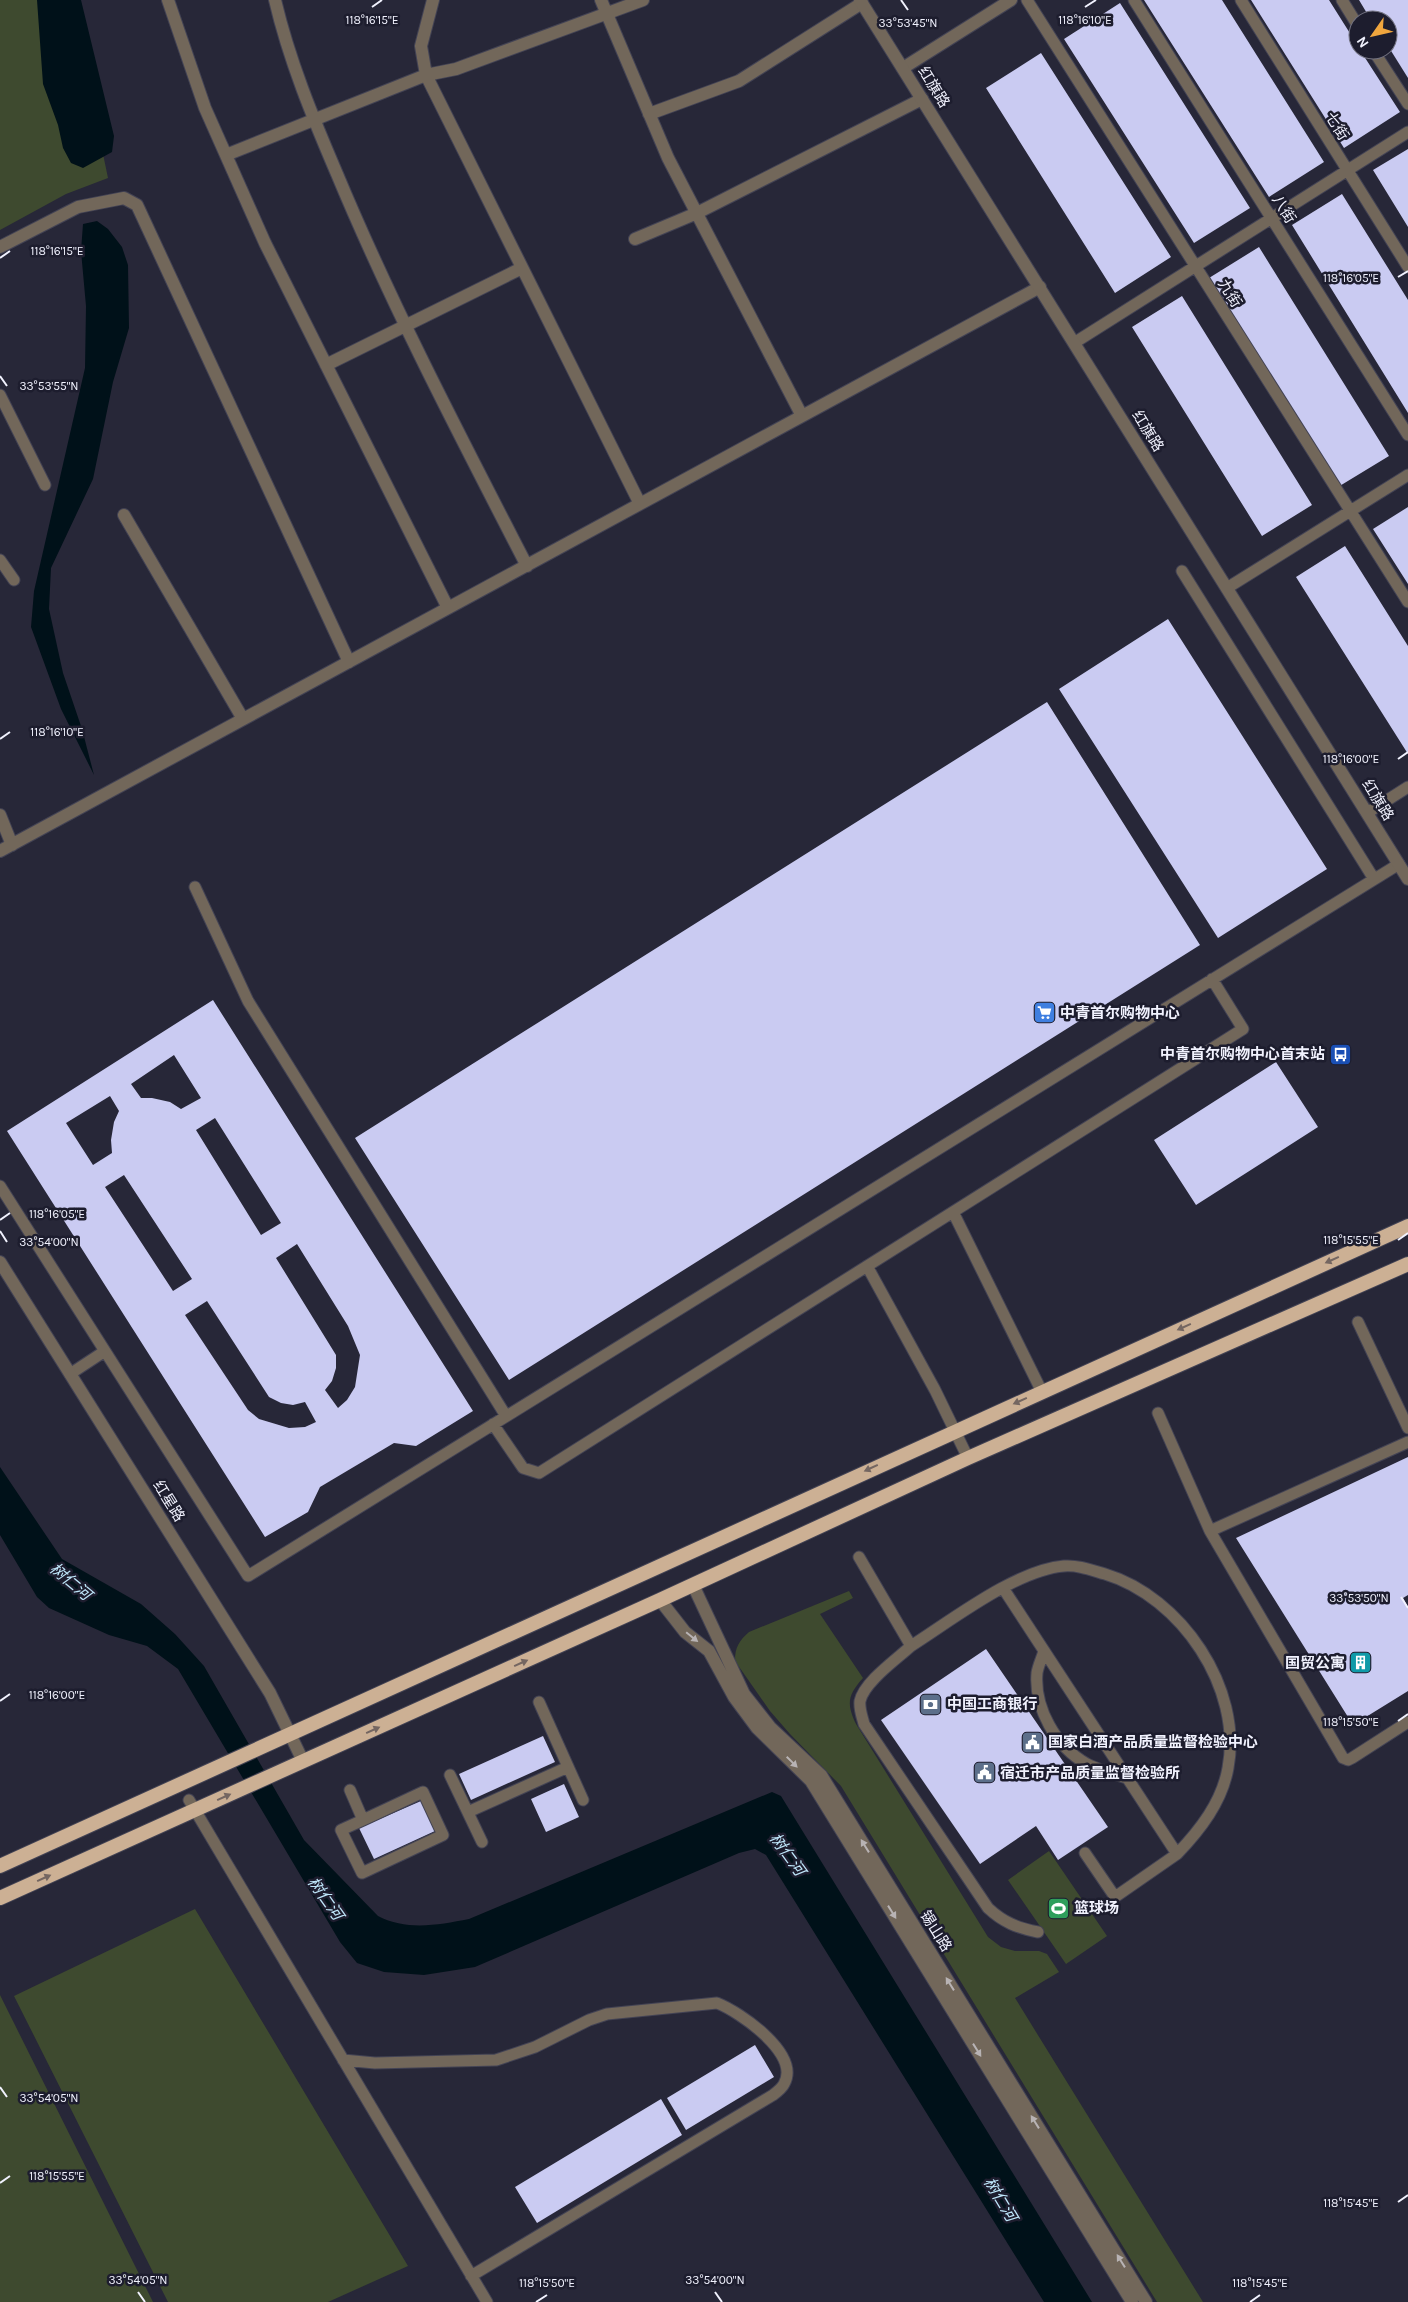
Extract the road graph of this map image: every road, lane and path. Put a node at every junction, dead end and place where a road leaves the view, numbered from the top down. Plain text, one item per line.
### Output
1 (168, 0) edge
2 (275, 0) edge
3 (433, 0) edge
4 (601, 0) edge
5 (643, 0) edge
6 (1011, 0) edge
7 (1027, 0) edge
8 (1134, 0) edge
9 (1241, 0) edge
10 (861, 1) edge
11 (605, 14) junction
12 (1379, 60) edge
13 (902, 68) junction
14 (426, 75) junction
15 (922, 99) junction
16 (1408, 104) edge
17 (649, 114) junction
18 (314, 121) junction
19 (1408, 132) edge
20 (226, 155) junction
21 (1347, 170) junction
22 (697, 213) junction
23 (1272, 218) junction
24 (635, 239) dead end
25 (0, 247) edge
26 (1196, 266) junction
27 (1408, 267) edge
28 (522, 268) junction
29 (1040, 288) junction
30 (405, 328) junction
31 (1074, 343) junction
32 (326, 365) junction
33 (0, 395) edge
34 (802, 416) junction
35 (1408, 434) edge
36 (1408, 474) edge
37 (45, 485) dead end
38 (640, 504) junction
39 (1350, 511) junction
40 (124, 515) dead end
41 (0, 560) edge
42 (527, 566) junction
43 (1182, 571) dead end
44 (14, 580) dead end
45 (1227, 588) junction
46 (1408, 602) edge
47 (448, 608) junction
48 (349, 662) junction
49 (244, 719) junction
50 (1408, 787) edge
51 (1367, 813) junction
52 (0, 815) edge
53 (12, 844) junction
54 (0, 851) edge
55 (1399, 864) junction
56 (1374, 879) junction
57 (1408, 879) edge
58 (196, 886) dead end
59 (1212, 979) junction
60 (0, 1186) edge
61 (953, 1212) junction
62 (1408, 1226) edge
63 (0, 1262) edge
64 (1408, 1264) edge
65 (868, 1266) junction
66 (1358, 1322) dead end
67 (105, 1351) junction
68 (70, 1374) junction
69 (1042, 1392) junction
70 (1158, 1413) dead end
71 (506, 1416) junction
72 (493, 1424) junction
73 (1408, 1428) edge
74 (954, 1431) junction
75 (1408, 1442) edge
76 (968, 1458) junction
77 (1210, 1531) junction
78 (859, 1557) dead end
79 (693, 1585) junction
80 (1003, 1588) junction
81 (660, 1600) junction
82 (911, 1646) junction
83 (1044, 1650) junction
84 (539, 1702) dead end
85 (1408, 1722) edge
86 (290, 1734) junction
87 (303, 1761) junction
88 (568, 1767) junction
89 (450, 1775) dead end
90 (1127, 1778) junction
91 (350, 1790) dead end
92 (583, 1800) dead end
93 (192, 1805) junction
94 (468, 1812) junction
95 (363, 1820) junction
96 (482, 1842) dead end
97 (1085, 1852) dead end
98 (1177, 1854) junction
99 (0, 1866) edge
100 (0, 1898) edge
101 (1038, 1932) dead end
102 (343, 2060) junction
103 (471, 2276) junction
104 (487, 2302) edge
105 (1132, 2302) edge
106 (1146, 2302) edge

1 - 20 street
2 - 18 street
3 - 14 street
4 - 11 street
5 - 11 street
6 - 13 street
7 - 26 lane, 九街
8 - 23 lane, 八街
9 - 21 lane, 七街
10 - 13 street, 红旗路
10 - 17 street
11 - 14 street
11 - 17 street
12 - 16 lane
13 - 15 street, 红旗路
14 - 18 street
14 - 28 street
15 - 22 street
15 - 29 street, 红旗路
17 - 22 street
18 - 20 street
18 - 30 street
19 - 21 lane
20 - 32 street
21 - 23 lane
21 - 27 lane, 七街
22 - 24 street
22 - 34 street
23 - 26 lane
23 - 35 lane, 八街
25 - 48 street
26 - 31 lane
26 - 39 lane, 九街
28 - 30 street
28 - 38 street
29 - 31 street, 红旗路
29 - 34 street
30 - 32 street
30 - 42 street
31 - 45 street, 红旗路
32 - 47 street
33 - 37 lane
34 - 38 street
36 - 39 lane
38 - 42 street
39 - 45 lane
39 - 46 lane, 九街
40 - 49 street
41 - 44 lane
42 - 47 street
43 - 56 lane
45 - 51 street, 红旗路
47 - 48 street
48 - 49 street
49 - 53 street
50 - 51 lane
51 - 55 street, 红旗路
52 - 53 street
53 - 54 street
55 - 56 lane
55 - 57 street, 红旗路
56 - 59 lane
58 - 71 lane
59 - 61 lane
59 - 71 lane
60 - 67 lane
61 - 65 lane
61 - 69 lane
62 -> 69 highway
63 - 68 street, 红星路
64 - 76 highway
65 - 72 lane
65 - 74 lane
66 - 73 lane
67 - 68 lane
67 - 72 lane
68 - 86 street, 红星路
69 -> 74 highway
70 - 77 lane
71 - 72 lane
74 - 76 lane
74 -> 86 highway
75 - 77 lane
76 - 79 highway
77 - 85 lane
78 - 82 lane
79 - 81 highway
106 -> 79 street, 锡山路
80 - 82 lane
80 - 83 lane
80 - 98 lane
87 -> 81 highway
81 -> 105 street, 锡山路
82 - 101 lane
83 - 90 lane
83 - 90 lane
84 - 88 lane
86 - 87 street, 红星路
86 - 99 highway
93 -> 87 highway
88 - 92 lane
88 - 94 lane
89 - 94 lane
90 - 98 lane
91 - 95 lane
100 -> 93 highway
93 - 102 lane
94 - 96 lane
95 - 95 lane
97 - 98 lane
102 - 103 lane
102 - 103 lane
103 - 104 lane

